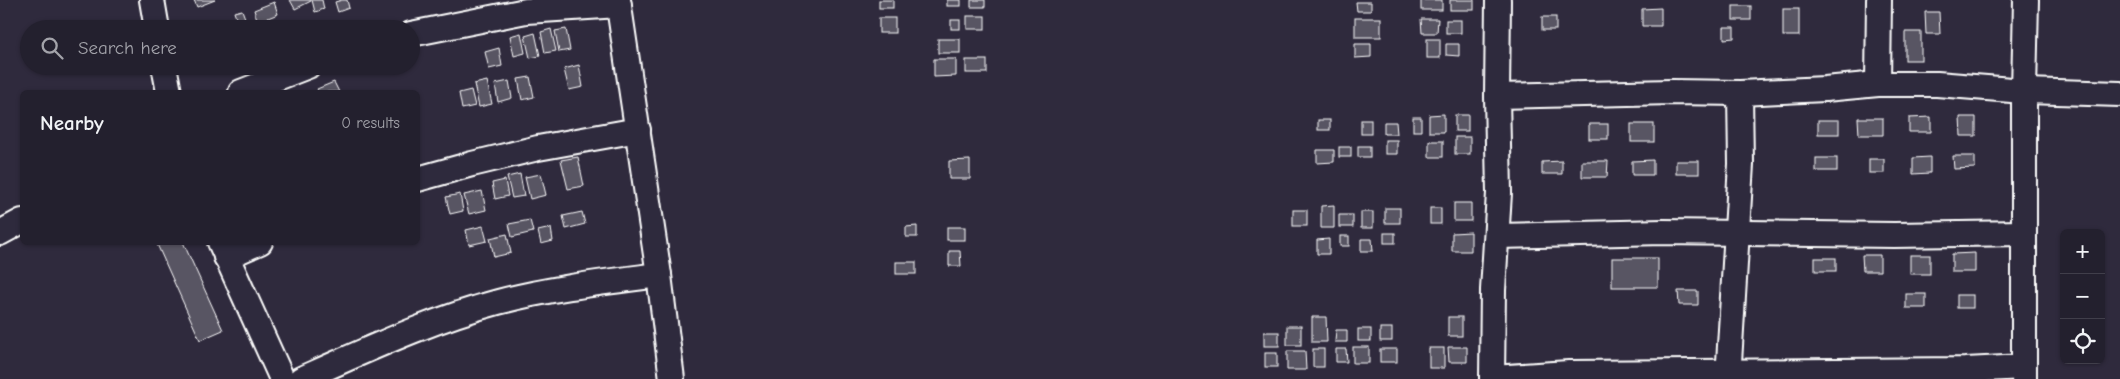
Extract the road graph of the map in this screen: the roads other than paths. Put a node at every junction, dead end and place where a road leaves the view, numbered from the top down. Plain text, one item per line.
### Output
1 (152, 0) edge
2 (1498, 0) edge
3 (1879, 0) edge
4 (2026, 0) edge
5 (618, 3) edge
6 (155, 20) edge
7 (420, 32) edge
8 (166, 75) edge
9 (285, 75) edge
10 (1878, 84) junction
11 (169, 90) edge
12 (246, 90) edge
13 (2024, 90) junction
14 (1740, 93) junction
15 (2120, 94) edge
16 (1497, 96) junction
17 (638, 130) junction
18 (420, 179) edge
19 (20, 222) edge
20 (0, 233) edge
21 (2024, 233) junction
22 (1738, 234) junction
23 (1497, 236) junction
24 (246, 245) edge
25 (223, 250) edge
26 (659, 275) junction
27 (2024, 373) edge
28 (1729, 375) edge
29 (282, 379) edge
30 (301, 379) edge
31 (672, 379) edge
32 (1492, 379) edge

1 - 6 street
2 - 16 street
3 - 10 street
4 - 13 street
5 - 7 street
5 - 17 street
8 - 11 street
9 - 12 street
10 - 13 street
10 - 14 street
13 - 15 street
13 - 21 street
14 - 16 street
14 - 22 street
16 - 23 street
17 - 18 street
17 - 26 street
19 - 20 street
21 - 22 street
21 - 27 street
22 - 23 street
22 - 28 street
23 - 32 street
24 - 25 street
25 - 29 street
26 - 30 street
26 - 31 street
27 - 28 street
28 - 32 street

